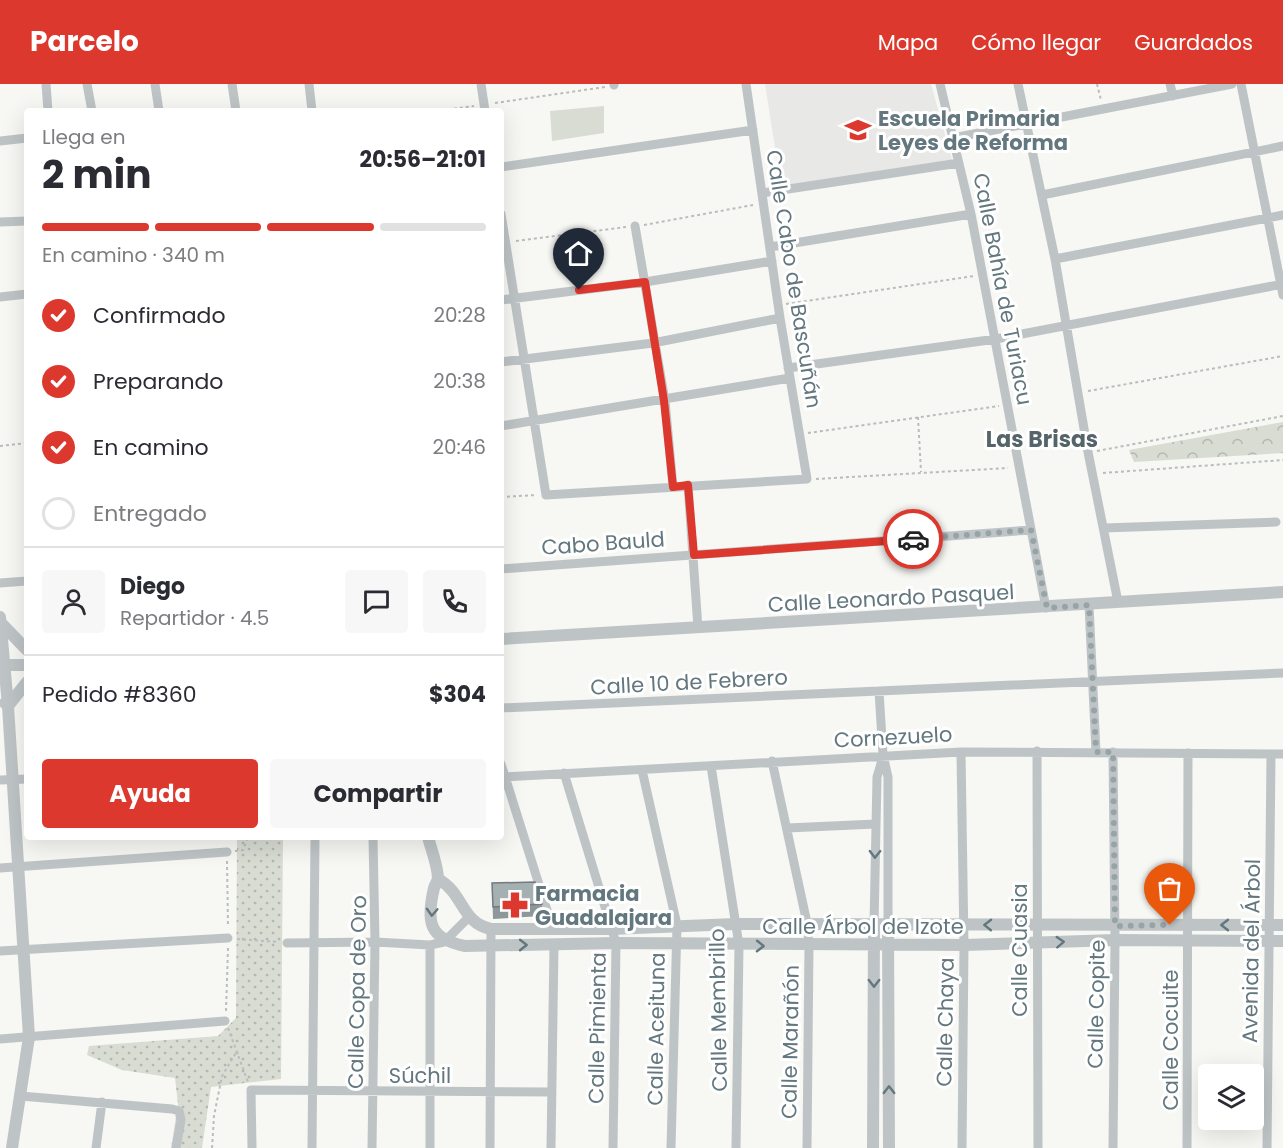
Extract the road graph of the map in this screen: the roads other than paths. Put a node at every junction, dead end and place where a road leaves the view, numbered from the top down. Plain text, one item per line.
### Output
1 (46, 84) edge
2 (87, 84) edge
3 (155, 84) edge
4 (232, 84) edge
5 (309, 84) edge
6 (481, 84) edge
7 (746, 84) edge
8 (940, 84) edge
9 (1018, 84) edge
10 (1170, 84) edge
11 (1232, 84) edge
12 (1241, 84) edge
13 (1173, 96) junction
14 (48, 108) edge
15 (91, 108) edge
16 (159, 108) edge
17 (236, 108) edge
18 (312, 108) edge
19 (484, 108) edge
20 (1028, 124) junction
21 (753, 130) junction
22 (24, 138) edge
23 (953, 138) junction
24 (0, 141) edge
25 (1283, 146) edge
26 (1255, 152) junction
27 (959, 163) junction
28 (504, 168) edge
29 (762, 193) junction
30 (1042, 195) junction
31 (971, 214) junction
32 (1283, 215) edge
33 (1267, 218) junction
34 (24, 221) edge
35 (0, 222) edge
36 (635, 226) dead end
37 (504, 233) edge
38 (770, 247) junction
39 (1055, 259) junction
40 (772, 261) junction
41 (645, 282) junction
42 (1282, 284) edge
43 (24, 294) edge
44 (1283, 295) edge
45 (0, 297) edge
46 (514, 298) junction
47 (504, 300) edge
48 (780, 318) junction
49 (1065, 326) junction
50 (996, 339) junction
51 (653, 343) junction
52 (523, 359) junction
53 (504, 362) edge
54 (789, 373) junction
55 (664, 401) junction
56 (533, 421) junction
57 (504, 426) edge
58 (688, 485) junction
59 (673, 487) junction
60 (1276, 522) dead end
61 (1104, 528) junction
62 (1031, 530) junction
63 (694, 555) junction
64 (504, 569) edge
65 (24, 581) edge
66 (0, 583) edge
67 (1283, 592) edge
68 (1118, 602) junction
69 (1089, 605) junction
70 (1047, 608) junction
71 (0, 617) edge
72 (0, 621) edge
73 (698, 628) junction
74 (504, 639) edge
75 (24, 647) edge
76 (1, 665) edge
77 (24, 665) edge
78 (1283, 672) edge
79 (1095, 682) junction
80 (24, 685) edge
81 (879, 691) junction
82 (4, 703) edge
83 (504, 708) edge
84 (1037, 751) junction
85 (961, 752) junction
86 (1096, 752) junction
87 (1113, 752) junction
88 (1188, 753) junction
89 (1271, 754) junction
90 (1283, 754) edge
91 (883, 755) junction
92 (772, 761) junction
93 (711, 766) junction
94 (642, 770) junction
95 (564, 773) junction
96 (504, 774) edge
97 (505, 777) junction
98 (6, 779) edge
99 (24, 779) edge
100 (876, 824) junction
101 (787, 828) junction
102 (315, 840) edge
103 (373, 840) edge
104 (429, 840) edge
105 (227, 852) road end
106 (17, 867) junction
107 (0, 868) edge
108 (438, 879) junction
109 (468, 918) junction
110 (807, 923) junction
111 (735, 924) junction
112 (676, 925) junction
113 (874, 925) junction
114 (888, 925) junction
115 (962, 925) junction
116 (1188, 925) junction
117 (1269, 925) junction
118 (1283, 925) edge
119 (1037, 926) junction
120 (1115, 926) junction
121 (491, 929) junction
122 (553, 929) junction
123 (611, 929) junction
124 (228, 938) road end
125 (1188, 939) junction
126 (1115, 940) junction
127 (1269, 940) junction
128 (1283, 940) edge
129 (314, 942) junction
130 (375, 942) junction
131 (444, 942) junction
132 (287, 943) road end
133 (616, 943) junction
134 (1038, 943) junction
135 (430, 945) junction
136 (491, 945) junction
137 (554, 945) junction
138 (675, 945) junction
139 (739, 945) junction
140 (874, 945) junction
141 (890, 945) junction
142 (964, 945) junction
143 (809, 946) junction
144 (23, 950) junction
145 (0, 951) edge
146 (225, 1021) road end
147 (29, 1037) junction
148 (0, 1039) edge
149 (313, 1091) junction
150 (552, 1092) junction
151 (374, 1093) junction
152 (431, 1093) junction
153 (492, 1093) junction
154 (21, 1096) junction
155 (102, 1102) junction
156 (12, 1148) edge
157 (96, 1148) edge
158 (176, 1148) edge
159 (252, 1148) edge
160 (312, 1148) edge
161 (372, 1148) edge
162 (430, 1148) edge
163 (490, 1148) edge
164 (551, 1148) edge
165 (614, 1148) edge
166 (671, 1148) edge
167 (736, 1148) edge
168 (807, 1148) edge
169 (873, 1148) edge
170 (889, 1148) edge
171 (962, 1148) edge
172 (1038, 1148) edge
173 (1113, 1148) edge
174 (1187, 1148) edge
175 (1267, 1148) edge

1 - 14 street
2 - 15 street
3 - 16 street
4 - 17 street
5 - 18 street
6 - 19 street
7 - 21 street, Calle Cabo de Bascuñán
8 - 23 street, Calle Bahía de Turiacu
9 - 20 street
10 - 13 street
11 - 13 street
12 - 26 street
13 - 20 street
20 - 23 street
20 - 30 street
21 - 28 street
21 - 29 street, Calle Cabo de Bascuñán
22 - 24 street
23 - 27 street, Calle Bahía de Turiacu
25 - 26 street
26 - 30 street
26 - 33 street
27 - 29 street
27 - 31 street, Calle Bahía de Turiacu
29 - 38 street, Calle Cabo de Bascuñán
30 - 39 street
31 - 38 street
31 - 50 street, Calle Bahía de Turiacu
32 - 33 street
33 - 39 street
33 - 42 street
34 - 35 street
36 - 41 street
37 - 46 street
38 - 40 street, Calle Cabo de Bascuñán
39 - 49 street
40 - 41 street
40 - 48 street, Calle Cabo de Bascuñán
41 - 46 street
41 - 51 street
42 - 44 street
42 - 49 street
43 - 45 street
46 - 47 street
46 - 52 street
48 - 51 street
48 - 54 street, Calle Cabo de Bascuñán
49 - 50 street
49 - 61 street
50 - 54 street
50 - 62 street, Calle Bahía de Turiacu
51 - 52 street
51 - 55 street
52 - 53 street
52 - 56 street
54 - 55 street
54 - 58 street, Calle Cabo de Bascuñán
55 - 56 street
55 - 59 street
56 - 57 street
56 - 59 street
58 - 59 street
58 - 63 street
60 - 61 street
61 - 68 street
62 - 63 street, Cabo Bauld
62 - 70 street, Calle Bahía de Turiacu
63 - 64 street, Cabo Bauld
63 - 73 street
65 - 66 street
67 - 68 street, Calle Leonardo Pasquel
68 - 69 street, Calle Leonardo Pasquel
69 - 70 street, Calle Leonardo Pasquel
69 - 79 street
70 - 73 street, Calle Leonardo Pasquel
71 - 72 street
72 - 75 street
72 - 76 street
73 - 74 street, Calle Leonardo Pasquel
76 - 77 street
76 - 82 street
78 - 79 street, Calle 10 de Febrero
79 - 81 street, Calle 10 de Febrero
79 - 86 street
80 - 82 street
81 - 83 street, Calle 10 de Febrero
81 - 91 street
82 - 98 street
84 - 85 street, Cornezuelo
84 - 86 street, Cornezuelo
84 - 119 street, Calle Cuasia
85 - 91 street, Cornezuelo
85 - 115 street, Calle Chaya
86 - 87 street, Cornezuelo
87 - 88 street, Cornezuelo
87 - 120 street, Calle Copite
88 - 89 street, Cornezuelo
88 - 116 street, Calle Cocuite
89 - 90 street, Cornezuelo
89 - 117 street, Avenida del Árbol
91 - 92 street, Cornezuelo
91 - 100 street
91 - 114 street
92 - 93 street, Cornezuelo
92 - 101 street, Calle Marañón
93 - 94 street, Cornezuelo
93 - 111 street, Calle Membrillo
94 - 95 street, Cornezuelo
94 - 112 street, Calle Aceituna
95 - 97 street, Cornezuelo
95 - 123 street, Calle Pimienta
96 - 97 street
97 - 122 street
98 - 99 street
98 - 106 street
100 - 101 street
100 -> 113 street
101 - 110 street, Calle Marañón
102 - 129 street
103 - 130 street, Calle Copa de Oro
104 - 108 street
105 - 106 street
106 - 107 street
106 - 144 street
108 - 109 street
108 -> 131 street
109 - 121 street, Calle Árbol de Izote
109 - 131 street
110 - 111 street, Calle Árbol de Izote
110 - 113 street, Calle Árbol de Izote
110 - 143 street, Calle Marañón
111 - 112 street, Calle Árbol de Izote
111 - 139 street, Calle Membrillo
112 - 123 street, Calle Árbol de Izote
112 - 138 street, Calle Aceituna
113 - 114 street, Calle Árbol de Izote
113 - 140 street
114 - 115 street, Calle Árbol de Izote
114 - 141 street
119 -> 115 street, Calle Árbol de Izote
115 - 142 street, Calle Chaya
117 -> 116 street, Calle Árbol de Izote
116 - 120 street, Calle Árbol de Izote
116 - 125 street, Calle Cocuite
117 - 118 street, Calle Árbol de Izote
117 - 127 street, Avenida del Árbol
119 - 120 street, Calle Árbol de Izote
119 - 134 street, Calle Cuasia
120 - 126 street, Calle Copite
121 - 122 street, Calle Árbol de Izote
121 - 136 street
122 - 123 street, Calle Árbol de Izote
123 - 133 street, Calle Pimienta
124 - 144 street
125 - 126 street, Calle Árbol de Izote
125 - 127 street, Calle Árbol de Izote
125 - 174 street, Calle Cocuite
134 -> 126 street, Calle Árbol de Izote
126 - 173 street, Calle Copite
127 - 128 street, Calle Árbol de Izote
127 - 175 street, Avenida del Árbol
129 - 130 street
129 - 132 street
129 - 149 street
130 - 135 street
130 - 151 street, Calle Copa de Oro
131 - 135 street
131 - 136 street, Calle Árbol de Izote
133 - 137 street, Calle Árbol de Izote
133 - 138 street, Calle Árbol de Izote
133 - 165 street, Calle Pimienta
134 - 142 street, Calle Árbol de Izote
134 - 172 street, Calle Cuasia
135 - 152 street
136 -> 137 street, Calle Árbol de Izote
136 - 153 street
137 - 150 street
138 - 139 street, Calle Árbol de Izote
138 - 166 street, Calle Aceituna
139 -> 143 street, Calle Árbol de Izote
139 - 167 street, Calle Membrillo
140 - 141 street, Calle Árbol de Izote
140 - 143 street, Calle Árbol de Izote
140 -> 169 street
141 - 142 street, Calle Árbol de Izote
170 -> 141 street
142 - 171 street, Calle Chaya
143 - 168 street, Calle Marañón
144 - 145 street
144 - 147 street
146 - 147 street
147 - 148 street
147 - 154 street
149 - 151 street, Súchil
149 - 159 street, Súchil
149 - 160 street
150 - 153 street, Súchil
150 - 164 street
151 - 152 street, Súchil
151 - 161 street, Calle Copa de Oro
152 - 153 street, Súchil
152 - 162 street
153 - 163 street
154 - 155 street
154 - 156 street
155 - 157 street
155 - 158 street

